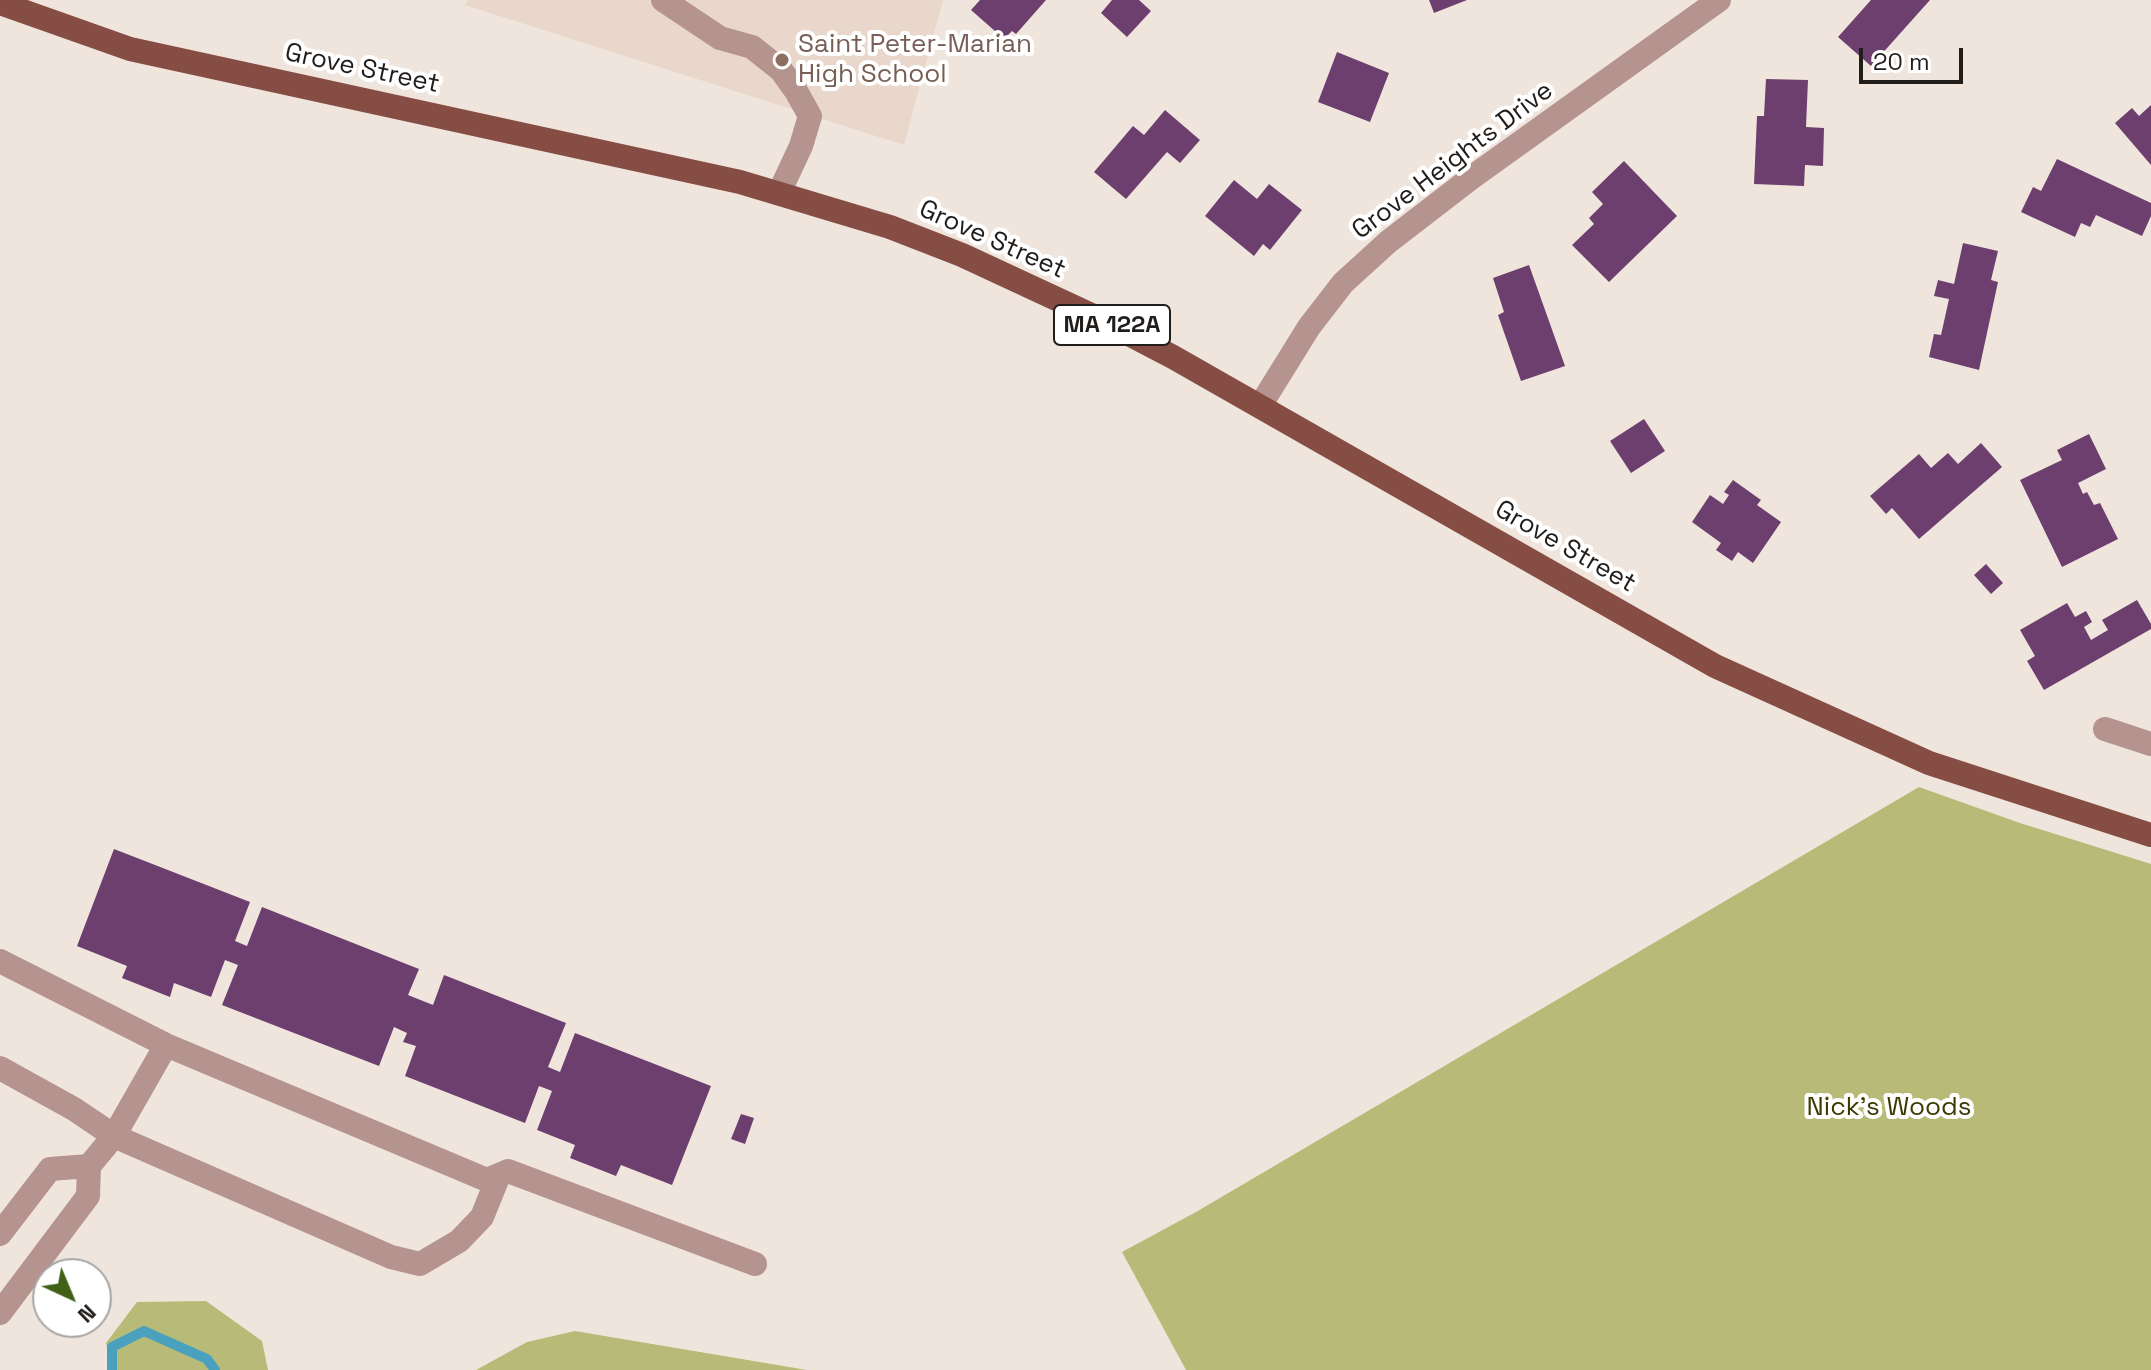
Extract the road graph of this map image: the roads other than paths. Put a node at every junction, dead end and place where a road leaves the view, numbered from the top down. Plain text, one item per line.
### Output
1 (663, 0) edge
2 (1719, 0) edge
3 (0, 3) edge
4 (779, 193) junction
5 (1260, 406) junction
6 (2105, 729) dead end
7 (2151, 744) edge
8 (2151, 835) edge
9 (0, 961) edge
10 (166, 1045) junction
11 (0, 1068) edge
12 (114, 1136) junction
13 (89, 1166) junction
14 (499, 1175) junction
15 (0, 1234) edge
16 (755, 1264) dead end
17 (0, 1313) edge

1 - 4 street
2 - 5 street, Grove Heights Drive
3 - 4 main road, Grove Street / MA 122A
4 - 5 main road, Grove Street / MA 122A
5 - 8 main road, Grove Street / MA 122A
6 - 7 street
9 - 10 street
10 - 12 street
10 - 14 street
11 - 12 street
12 - 13 street
12 - 14 street
13 - 15 street
13 - 17 street
14 - 16 street

